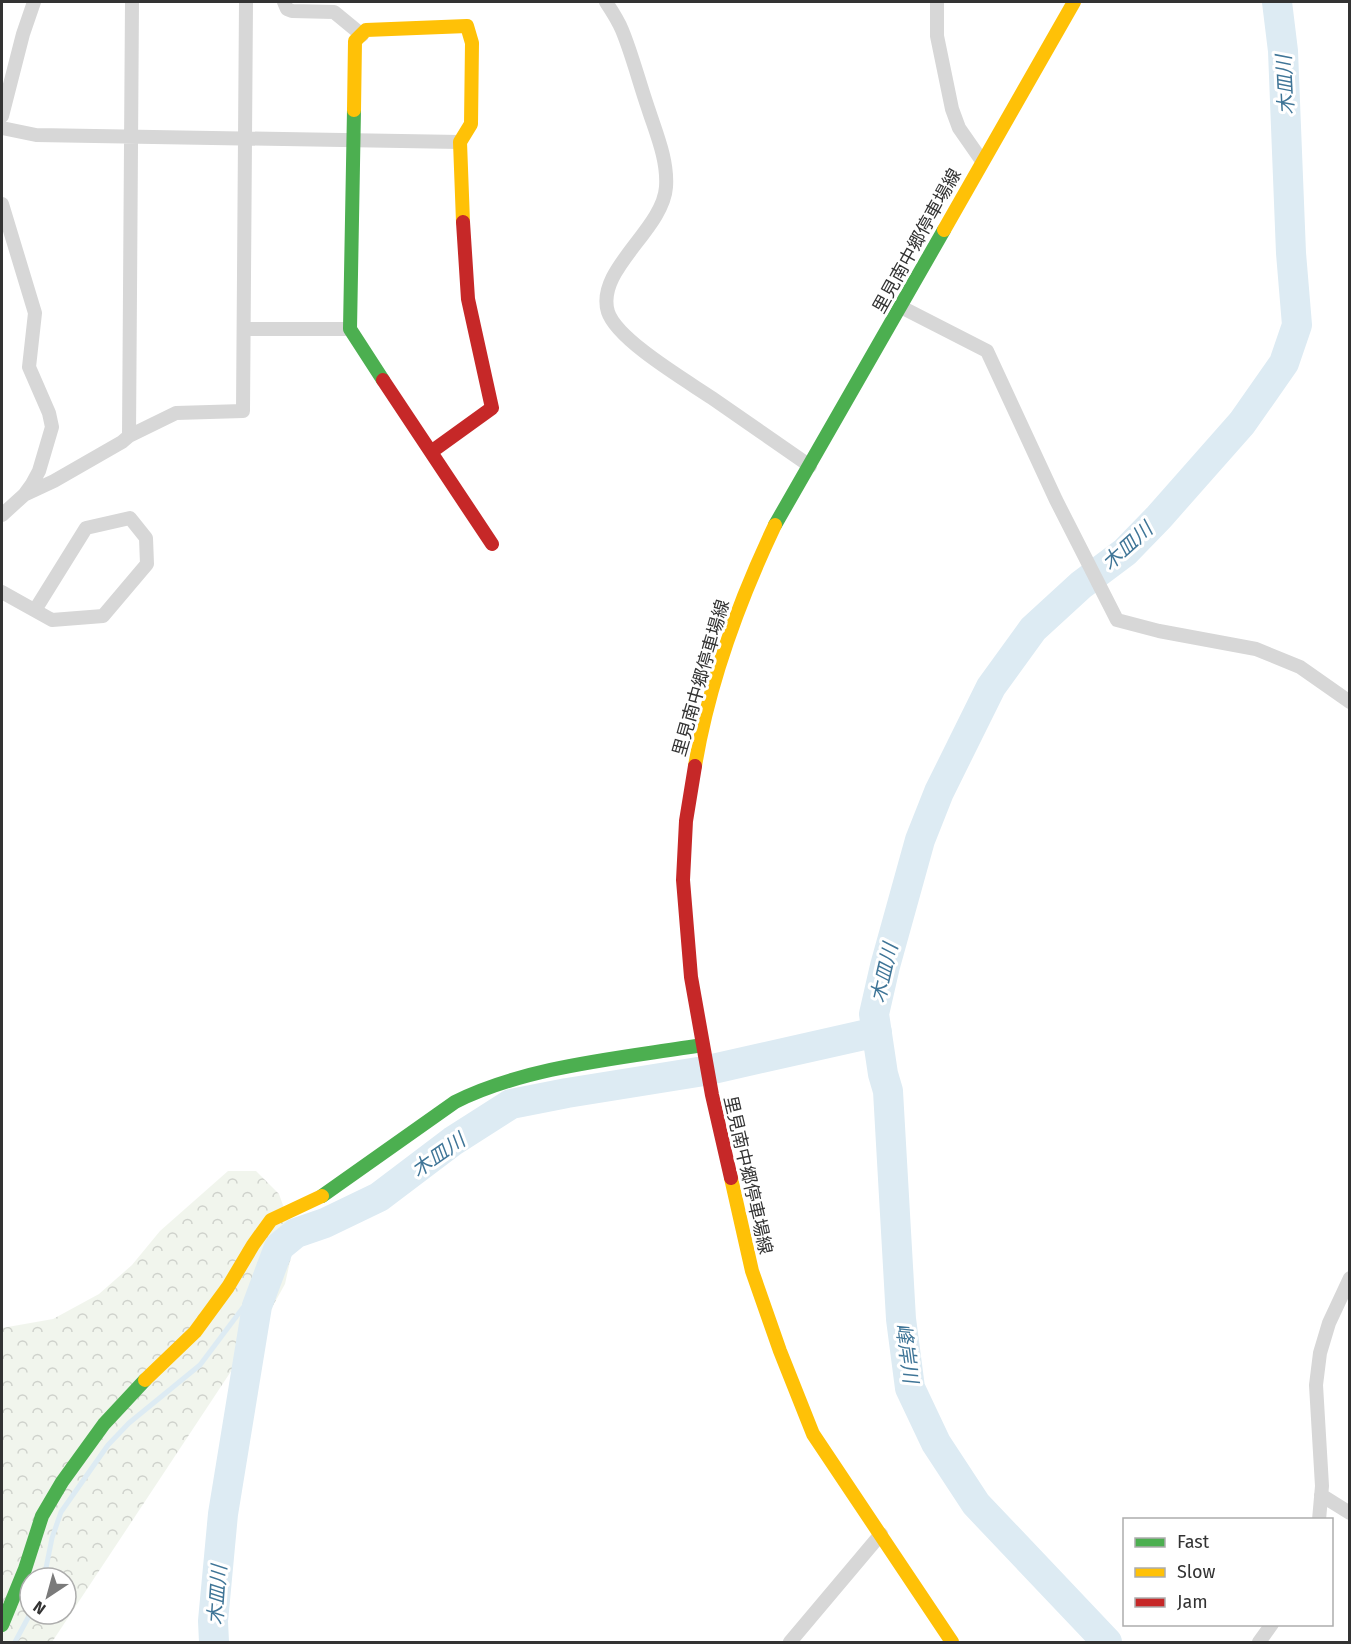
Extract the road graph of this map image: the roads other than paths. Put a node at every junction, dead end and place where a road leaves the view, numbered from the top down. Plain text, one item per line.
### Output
1 (34, 2) edge
2 (132, 2) edge
3 (246, 2) edge
4 (284, 2) edge
5 (606, 2) edge
6 (937, 2) edge
7 (1074, 2) edge
8 (362, 35) junction
9 (2, 116) edge
10 (2, 128) edge
11 (130, 136) junction
12 (245, 138) junction
13 (354, 140) junction
14 (460, 142) junction
15 (982, 161) junction
16 (2, 204) edge
17 (902, 307) junction
18 (244, 329) junction
19 (350, 329) junction
20 (129, 436) junction
21 (431, 452) junction
22 (810, 466) junction
23 (24, 495) junction
24 (2, 514) edge
25 (492, 544) dead end
26 (2, 592) edge
27 (35, 610) junction
28 (1350, 702) edge
29 (703, 1048) junction
30 (1350, 1278) edge
31 (1321, 1495) junction
32 (1350, 1513) edge
33 (1319, 1518) edge
34 (881, 1534) junction
35 (2, 1625) edge
36 (1270, 1626) edge
37 (790, 1642) edge
38 (952, 1642) edge
39 (1258, 1642) edge

1 - 9 street
2 - 11 street
3 - 12 street
4 - 8 street
5 - 22 street
6 - 15 street
7 - 15 street, 里見南中郷停車場線
8 - 13 street
8 - 14 street
10 - 11 street
11 - 12 street
11 - 20 street
12 - 13 street
12 - 18 street
13 - 14 street
13 - 19 street
14 - 21 street
15 - 17 street, 里見南中郷停車場線
16 - 23 street
17 - 22 street, 里見南中郷停車場線
17 - 28 street
18 - 19 street
18 - 20 street
19 - 21 street
20 - 23 street
21 - 25 street
22 - 29 street, 里見南中郷停車場線
23 - 24 street
26 - 27 street
27 - 27 street
29 - 34 street, 里見南中郷停車場線
29 - 35 street
30 - 31 street
31 - 32 street
31 - 33 street
34 - 37 street
34 - 38 street, 里見南中郷停車場線
36 - 39 street

